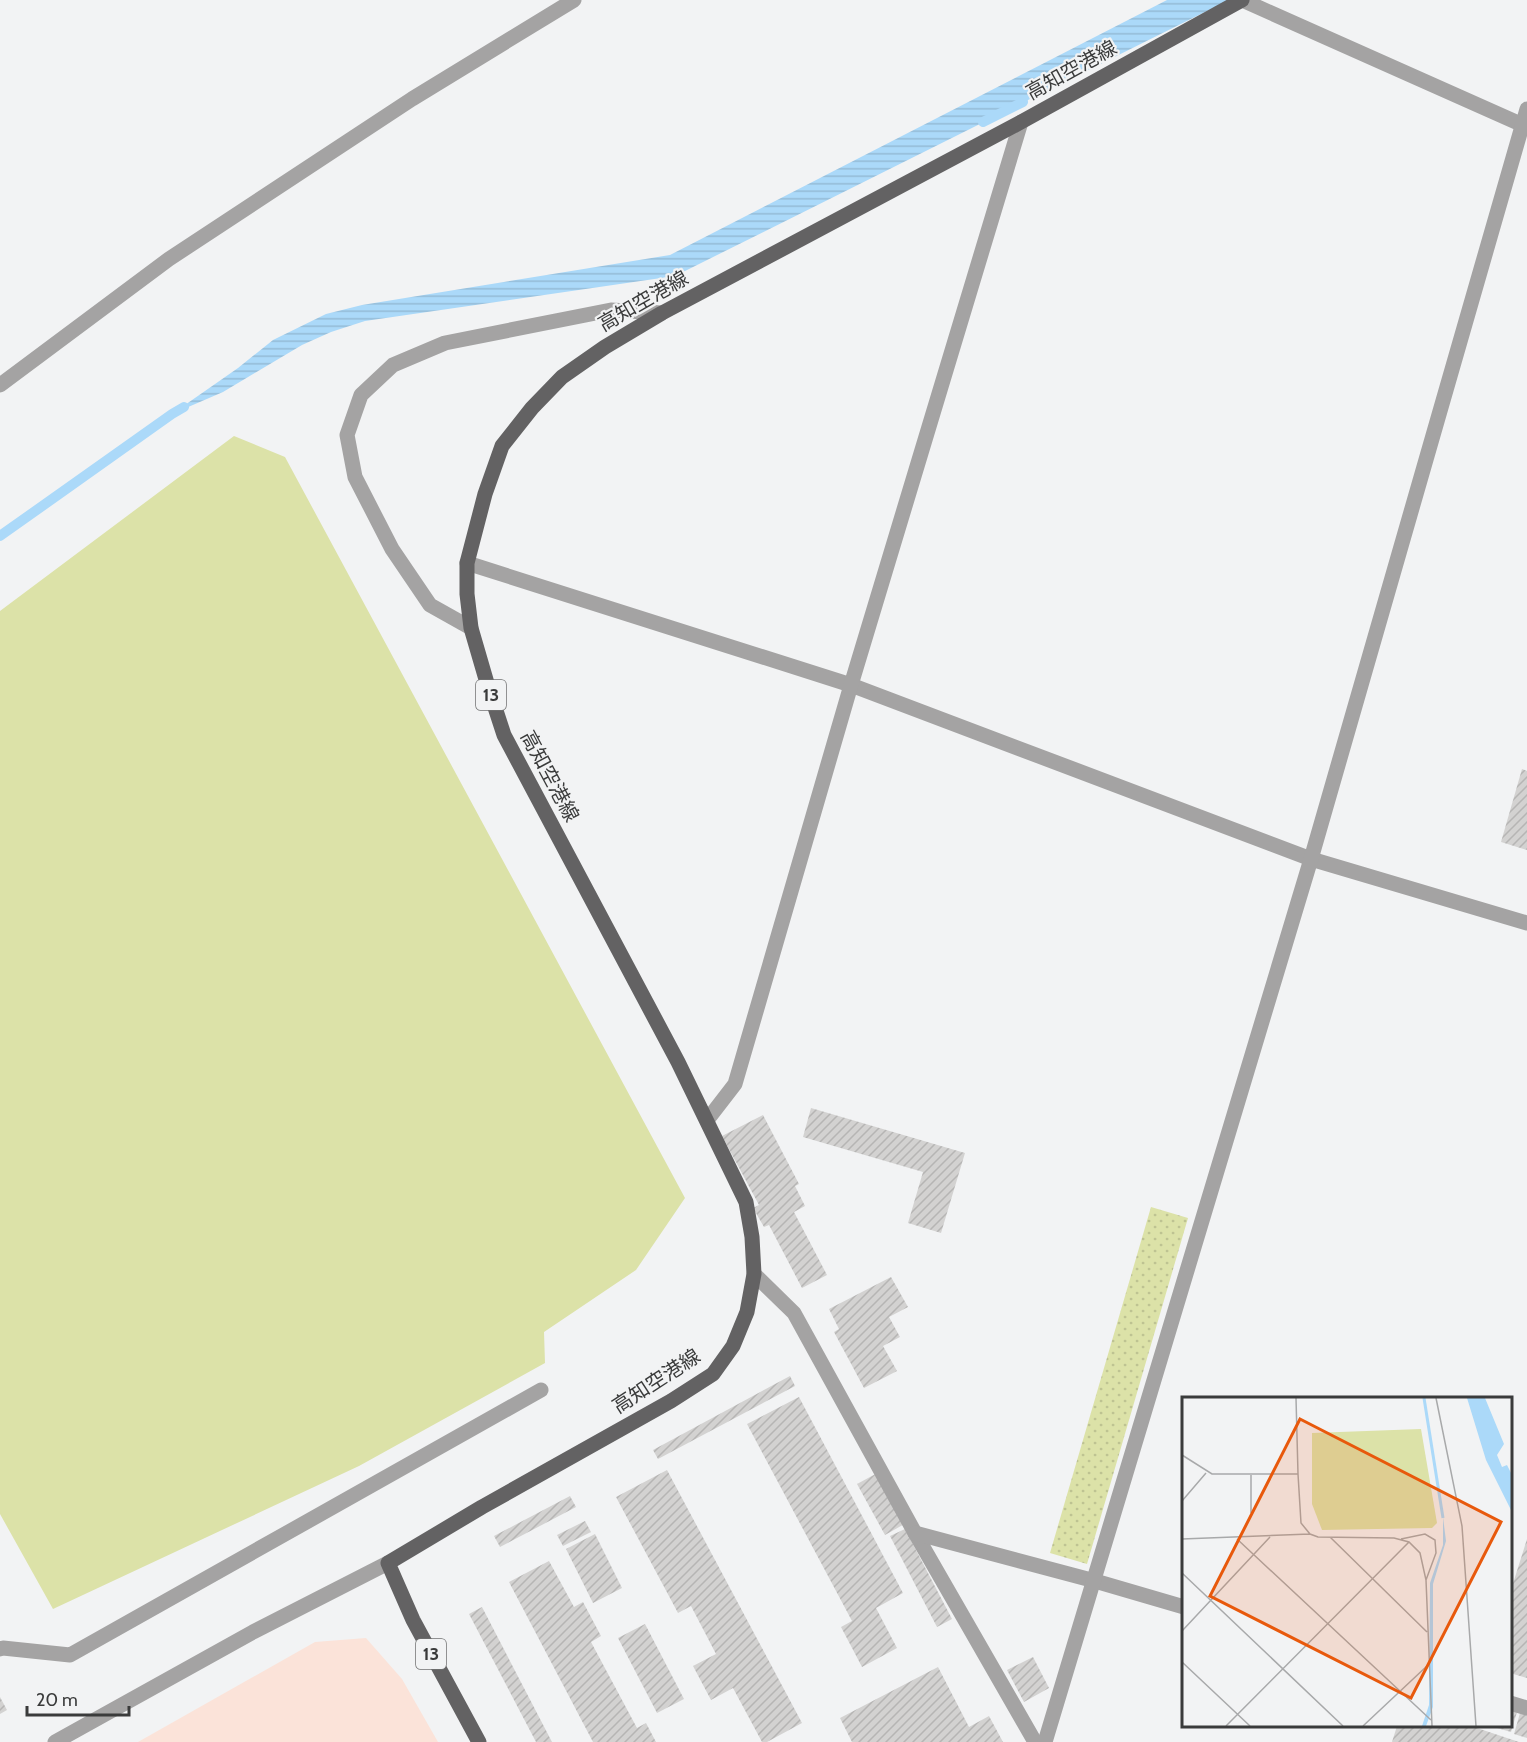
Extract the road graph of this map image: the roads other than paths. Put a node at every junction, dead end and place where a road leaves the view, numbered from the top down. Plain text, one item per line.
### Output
1 (574, 0) edge
2 (1242, 0) edge
3 (1527, 109) edge
4 (1021, 122) junction
5 (1525, 126) edge
6 (662, 313) junction
7 (0, 385) edge
8 (467, 563) junction
9 (471, 628) junction
10 (851, 685) junction
11 (1311, 858) junction
12 (1527, 923) edge
13 (708, 1119) junction
14 (754, 1274) junction
15 (541, 1390) dead end
16 (915, 1533) junction
17 (388, 1563) junction
18 (1095, 1581) junction
19 (1182, 1606) edge
20 (0, 1649) edge
21 (1512, 1704) edge
22 (1527, 1708) edge
23 (55, 1742) edge
24 (480, 1742) edge
25 (1035, 1742) edge
26 (1046, 1742) edge

1 - 7 street
2 - 4 main road, 高知空港線 / 13
2 - 5 street
3 - 5 street
4 - 6 main road, 高知空港線 / 13
4 - 10 street
5 - 11 street
6 - 8 main road, 高知空港線 / 13
6 - 9 street
8 - 9 main road, 高知空港線 / 13
8 - 10 street
9 - 13 main road, 高知空港線 / 13
10 - 11 street
10 - 13 street
11 - 12 street
11 - 18 street
13 - 14 main road, 高知空港線 / 13
14 - 16 street
14 - 17 main road, 高知空港線 / 13
15 - 20 street
16 - 18 street
16 - 25 street
17 - 23 street
17 - 24 main road, 13
18 - 19 street
18 - 26 street
21 - 22 street

